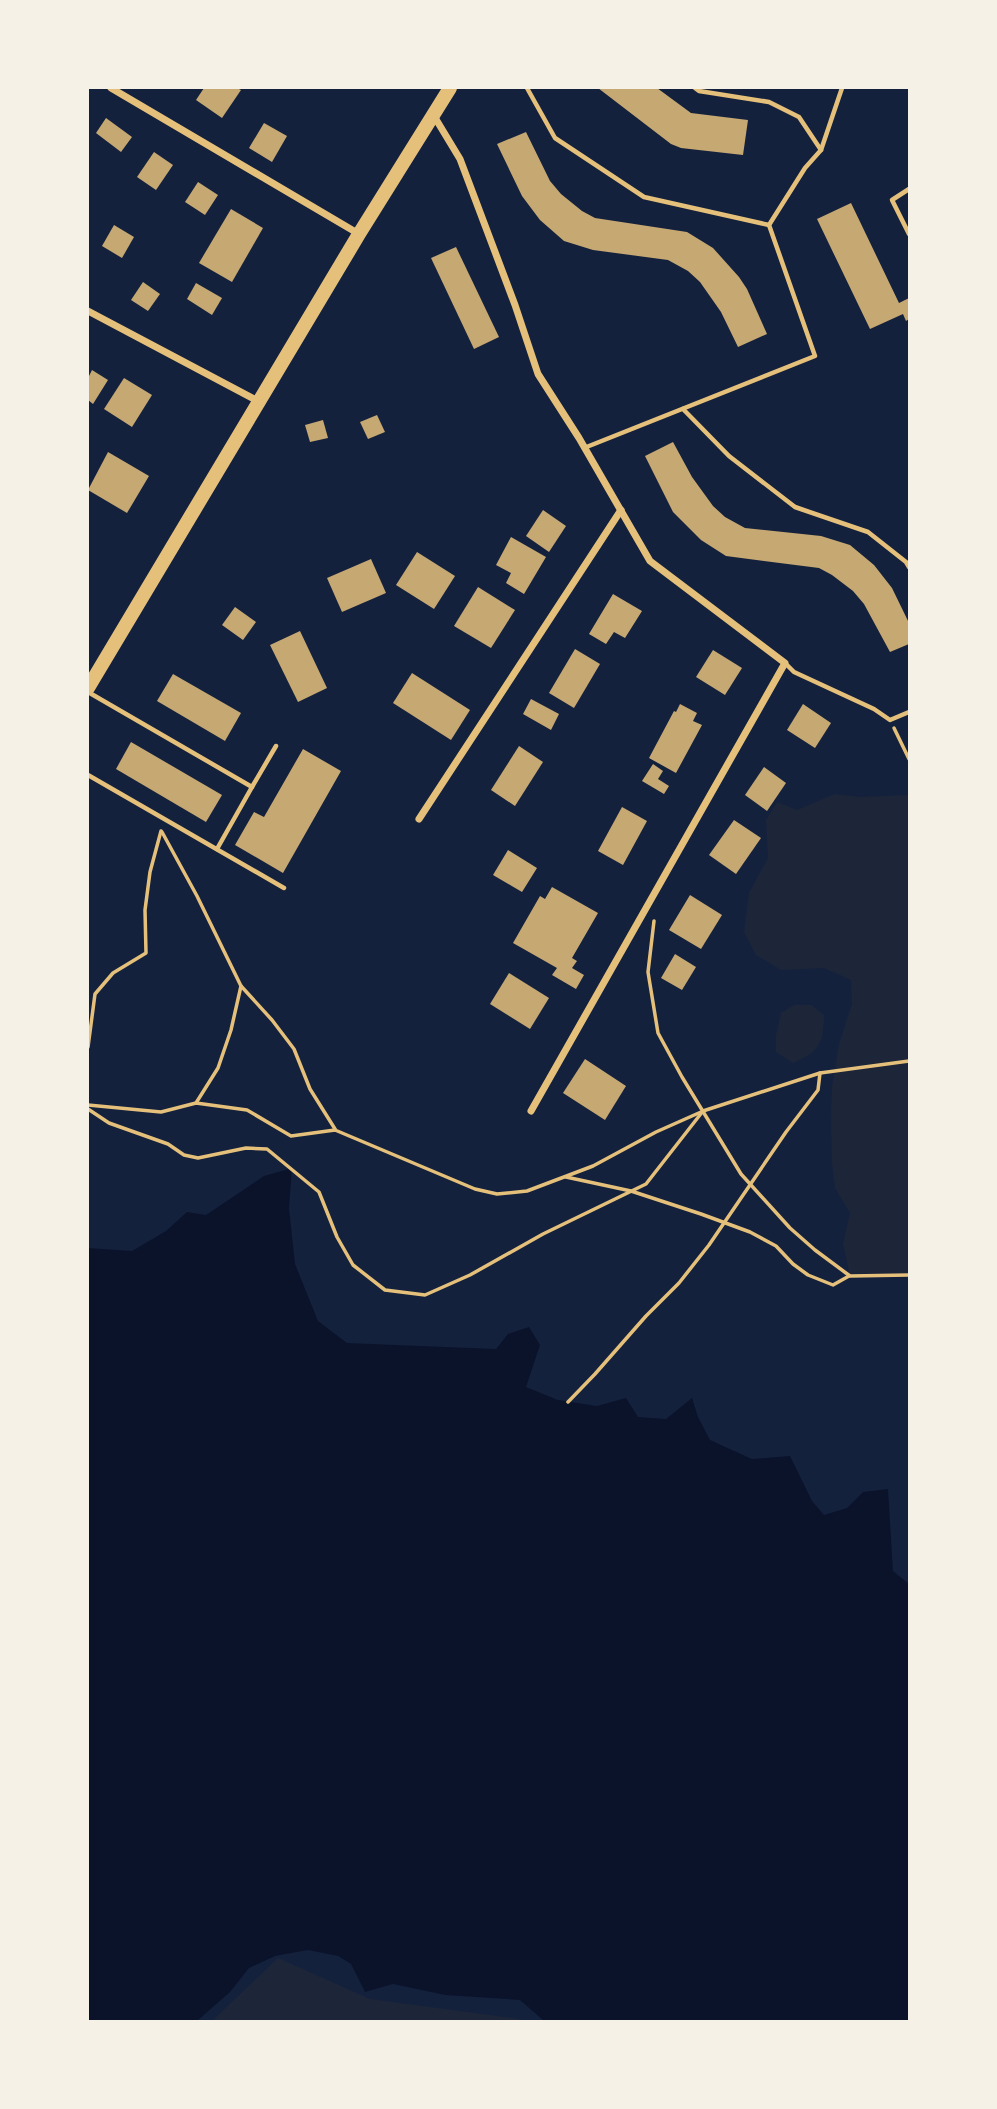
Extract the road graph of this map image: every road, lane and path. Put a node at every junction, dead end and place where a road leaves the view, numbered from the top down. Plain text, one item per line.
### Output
1 (111, 88) edge
2 (450, 88) edge
3 (527, 88) edge
4 (695, 88) edge
5 (842, 88) edge
6 (434, 116) junction
7 (821, 150) junction
8 (909, 189) edge
9 (769, 225) junction
10 (359, 234) junction
11 (909, 234) edge
12 (88, 311) edge
13 (259, 402) junction
14 (682, 409) junction
15 (584, 448) junction
16 (621, 510) junction
17 (909, 567) edge
18 (785, 663) junction
19 (88, 690) edge
20 (909, 712) edge
21 (890, 720) junction
22 (276, 746) dead end
23 (909, 760) edge
24 (88, 775) edge
25 (253, 787) junction
26 (157, 815) junction
27 (419, 819) dead end
28 (161, 830) junction
29 (217, 849) junction
30 (658, 887) junction
31 (284, 888) dead end
32 (241, 986) junction
33 (88, 1047) edge
34 (909, 1061) edge
35 (820, 1073) junction
36 (196, 1103) junction
37 (88, 1107) edge
38 (531, 1111) dead end
39 (703, 1111) junction
40 (335, 1130) junction
41 (564, 1177) junction
42 (750, 1183) junction
43 (631, 1191) junction
44 (724, 1223) junction
45 (909, 1275) edge
46 (850, 1276) junction
47 (568, 1402) dead end

1 - 10 street
2 - 6 main road
3 - 9 lane
4 - 7 lane
5 - 7 lane
6 - 10 main road
6 - 15 street
7 - 9 lane
8 - 11 lane
9 - 14 lane
10 - 13 main road
12 - 13 street
13 - 19 main road
14 - 15 lane
14 - 17 lane
15 - 16 street
16 - 18 street
16 - 27 street
18 - 21 lane
18 - 30 street
19 - 25 lane
20 - 21 lane
21 - 23 path
22 - 25 lane
24 - 26 lane
25 - 29 lane
26 - 28 path
26 - 29 lane
28 - 32 path
28 - 33 path
29 - 31 lane
30 - 38 street
30 - 39 path
32 - 36 path
32 - 40 path
34 - 35 path
35 - 39 path
35 - 42 path
36 - 37 path
36 - 40 path
37 - 43 path
39 - 41 path
39 - 42 path
39 - 43 path
40 - 41 path
41 - 43 path
42 - 44 path
42 - 46 path
43 - 44 path
44 - 46 path
44 - 47 path
45 - 46 path

